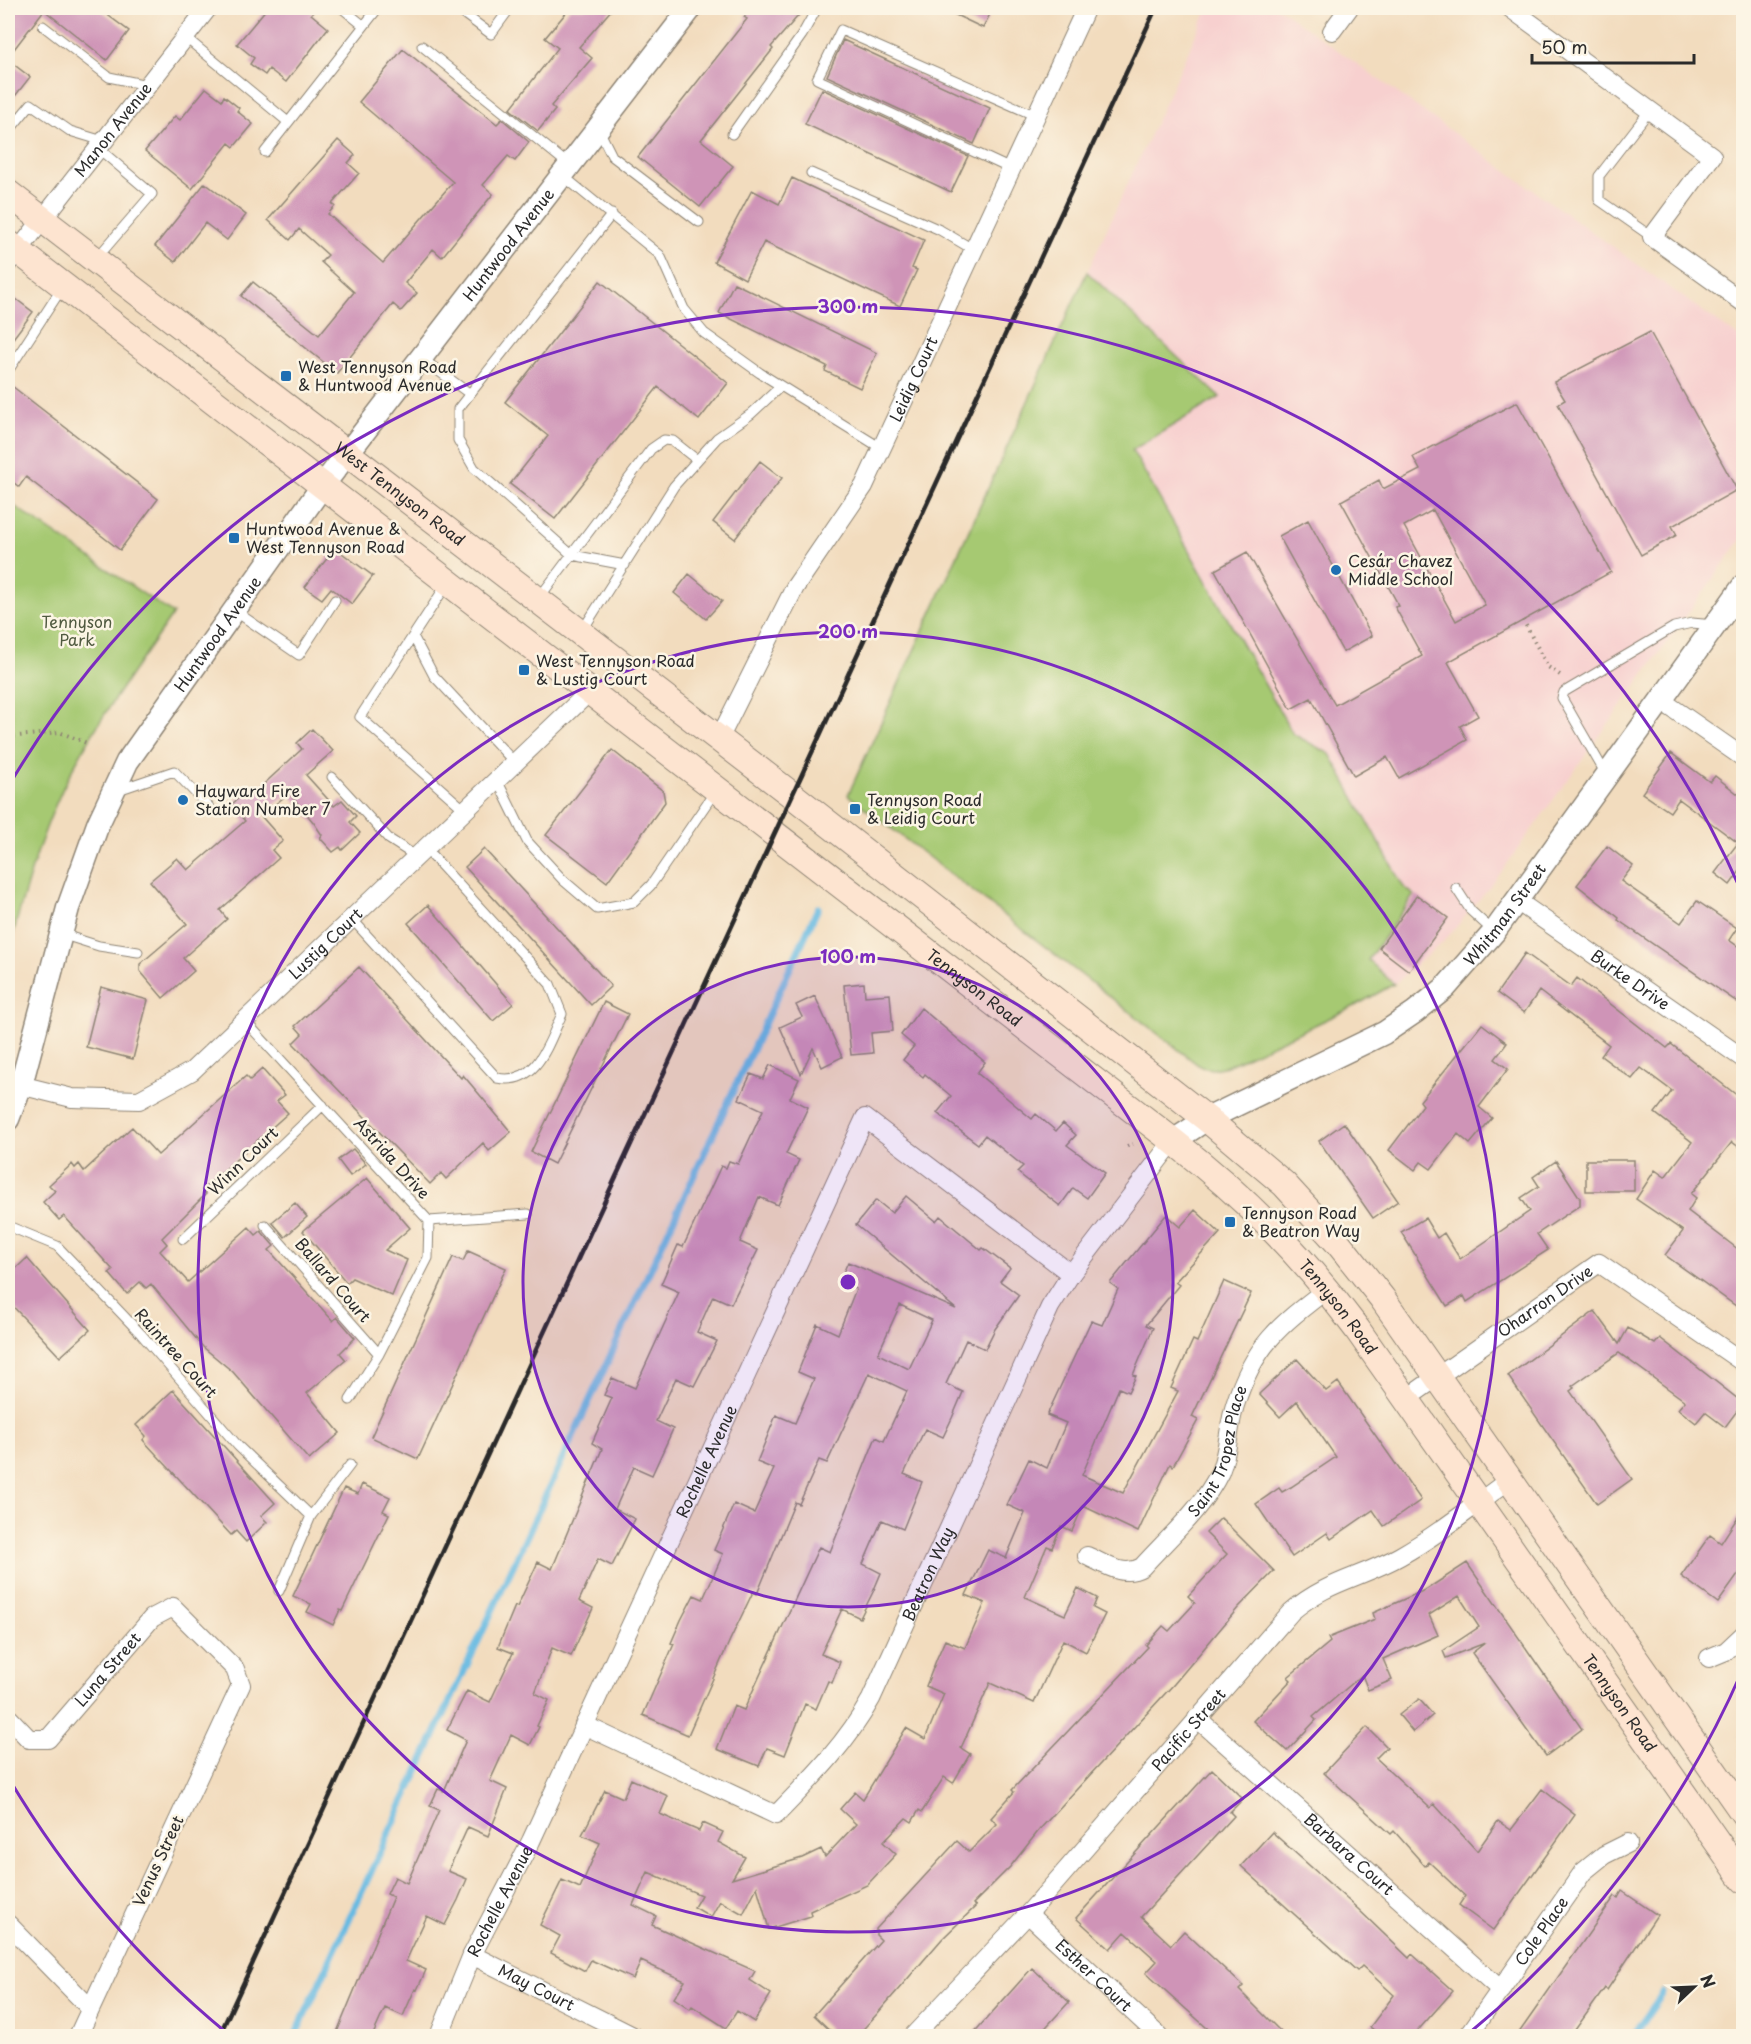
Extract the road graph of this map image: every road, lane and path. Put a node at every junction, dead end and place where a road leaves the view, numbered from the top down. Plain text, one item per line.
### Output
1 (208, 8) edge
2 (342, 8) edge
3 (378, 8) edge
4 (456, 8) edge
5 (510, 8) edge
6 (691, 8) edge
7 (817, 8) edge
8 (1086, 8) edge
9 (1349, 8) edge
10 (1510, 8) edge
11 (44, 26) dead end
12 (364, 26) junction
13 (1332, 31) dead end
14 (185, 37) junction
15 (422, 46) dead end
16 (147, 85) junction
17 (1650, 110) junction
18 (1036, 116) junction
19 (288, 122) junction
20 (598, 128) junction
21 (8, 132) edge
22 (732, 134) dead end
23 (101, 145) junction
24 (265, 152) dead end
25 (1011, 169) junction
26 (566, 170) junction
27 (811, 174) dead end
28 (8, 193) edge
29 (612, 214) junction
30 (42, 219) junction
31 (699, 222) dead end
32 (1652, 237) junction
33 (974, 250) junction
34 (13, 255) edge
35 (95, 260) junction
36 (63, 286) junction
37 (1743, 302) edge
38 (421, 358) junction
39 (8, 372) edge
40 (781, 386) junction
41 (470, 394) junction
42 (881, 448) junction
43 (347, 454) junction
44 (697, 460) junction
45 (323, 486) junction
46 (572, 555) junction
47 (625, 565) junction
48 (448, 582) junction
49 (1743, 585) edge
50 (537, 599) junction
51 (335, 600) dead end
52 (235, 610) junction
53 (1522, 620) dead end
54 (1714, 625) junction
55 (581, 633) junction
56 (413, 636) junction
57 (1548, 667) dead end
58 (590, 691) junction
59 (1662, 701) junction
60 (8, 737) edge
61 (719, 739) junction
62 (87, 743) dead end
63 (1743, 758) edge
64 (515, 763) junction
65 (1607, 776) junction
66 (332, 777) dead end
67 (497, 780) junction
68 (717, 789) junction
69 (113, 792) junction
70 (209, 807) dead end
71 (466, 811) junction
72 (422, 853) junction
73 (1456, 888) dead end
74 (1517, 901) junction
75 (352, 920) junction
76 (1494, 932) junction
77 (61, 934) junction
78 (138, 952) dead end
79 (246, 1022) junction
80 (1743, 1059) edge
81 (14, 1083) edge
82 (324, 1105) junction
83 (8, 1119) edge
84 (1207, 1119) junction
85 (1173, 1141) junction
86 (1133, 1144) dead end
87 (1127, 1146) dead end
88 (528, 1214) dead end
89 (429, 1221) junction
90 (265, 1225) dead end
91 (8, 1226) edge
92 (183, 1239) dead end
93 (1071, 1274) junction
94 (1327, 1289) junction
95 (378, 1354) junction
96 (1743, 1363) edge
97 (1437, 1377) junction
98 (1406, 1399) junction
99 (350, 1400) dead end
100 (350, 1465) dead end
101 (1509, 1480) junction
102 (1478, 1502) junction
103 (311, 1516) junction
104 (1087, 1556) dead end
105 (279, 1590) dead end
106 (173, 1607) joint
107 (1743, 1634) edge
108 (1709, 1658) dead end
109 (8, 1717) edge
110 (1197, 1718) junction
111 (584, 1725) junction
112 (1743, 1814) edge
113 (1628, 1843) dead end
114 (1743, 1880) edge
115 (1028, 1914) junction
116 (8, 1924) edge
117 (472, 1955) junction
118 (1501, 1990) junction
119 (89, 2007) junction
120 (78, 2037) edge
121 (439, 2037) edge
122 (633, 2037) edge
123 (913, 2037) edge
124 (1159, 2037) edge
125 (1468, 2037) edge

1 - 14 street, Manon Avenue
2 - 12 lane
3 - 12 lane
4 - 5 lane
6 - 20 street, Huntwood Avenue
7 - 22 lane
8 - 18 street, Leidig Court
9 - 13 street
10 - 17 street
11 - 16 lane
12 - 19 lane
14 - 16 street, Manon Avenue
14 - 19 lane
15 - 26 lane
16 - 23 street, Manon Avenue
17 - 32 lane
17 - 32 street
18 - 25 street, Leidig Court
18 - 25 lane
19 - 24 lane
20 - 26 street, Huntwood Avenue
20 - 31 lane
21 - 23 lane
23 - 30 street, Manon Avenue
23 - 35 lane
25 - 33 street, Leidig Court
26 - 29 lane
26 - 38 street, Huntwood Avenue
27 - 33 lane
28 - 30 main road, West Tennyson Road
29 - 40 lane
29 - 41 lane
30 - 34 street, Manon Avenue
30 - 35 main road, West Tennyson Road
32 - 37 street
33 - 42 street, Leidig Court
34 - 36 main road
35 - 43 main road, West Tennyson Road
36 - 39 lane
36 - 45 main road
38 - 41 lane
38 - 43 street, Huntwood Avenue
40 - 42 lane
40 - 44 lane
41 - 46 lane
42 - 61 street, Leidig Court
43 - 45 street, Huntwood Avenue
43 - 50 main road, West Tennyson Road
44 - 46 lane
44 - 47 lane
45 - 48 main road
45 - 52 street, Huntwood Avenue
46 - 47 lane
46 - 50 lane
47 - 55 lane
48 - 56 lane
48 - 58 main road
49 - 54 street, Whitman Street
50 - 55 main road, West Tennyson Road
51 - 52 lane
52 - 69 street, Huntwood Avenue
53 - 57 path
54 - 59 street, Whitman Street
54 - 65 lane
55 - 61 main road, West Tennyson Road
56 - 64 lane
56 - 71 lane
58 - 64 street, Lustig Court
58 - 68 main road
59 - 63 street
59 - 65 street, Whitman Street
60 - 62 path
61 - 84 main road, West Tennyson Road
64 - 67 street, Lustig Court
65 - 74 street, Whitman Street
66 - 72 lane
67 - 68 lane
67 - 71 street, Lustig Court
68 - 85 main road, Tennyson Road
69 - 70 lane
69 - 77 street, Huntwood Avenue
71 - 72 street, Lustig Court
72 - 75 street, Lustig Court
72 - 75 lane
73 - 76 lane
74 - 76 street, Whitman Street
74 - 80 street, Burke Drive
75 - 79 street, Lustig Court
76 - 84 street, Whitman Street
77 - 78 lane
77 - 81 street, Huntwood Avenue
79 - 81 street, Lustig Court
79 - 82 lane, Astrida Drive
81 - 83 street, Huntwood Avenue
82 - 89 lane, Astrida Drive
82 - 92 lane, Winn Court
84 - 85 street, Whitman Street
84 - 97 main road
85 - 93 street, Beatron Way
85 - 94 main road, Tennyson Road
86 - 87 path
88 - 89 lane
89 - 95 lane, Astrida Drive
90 - 95 lane, Ballard Court
91 - 103 lane, Raintree Court
93 - 111 street, Beatron Way
93 - 111 street, Rochelle Avenue
94 - 98 main road, Tennyson Road
94 - 104 street, Saint Tropez Place
95 - 99 lane, Astrida Drive
96 - 97 street, Oharron Drive
97 - 98 street, Oharron Drive
97 - 101 main road
98 - 102 main road, Tennyson Road
100 - 103 lane
101 - 102 street, Pacific Street
101 - 112 main road
102 - 110 street, Pacific Street
102 - 114 main road, Tennyson Road
103 - 105 lane
106 - 109 street, Luna Street
106 - 119 street, Venus Street
107 - 108 street
110 - 115 street, Pacific Street
110 - 118 street, Barbara Court
111 - 117 street, Rochelle Avenue
113 - 118 street, Cole Place
115 - 123 street, Pacific Street
115 - 124 street, Esther Court
116 - 119 street
117 - 121 street, Rochelle Avenue
117 - 122 street, May Court
118 - 125 street, Cole Place
119 - 120 street, Venus Street

